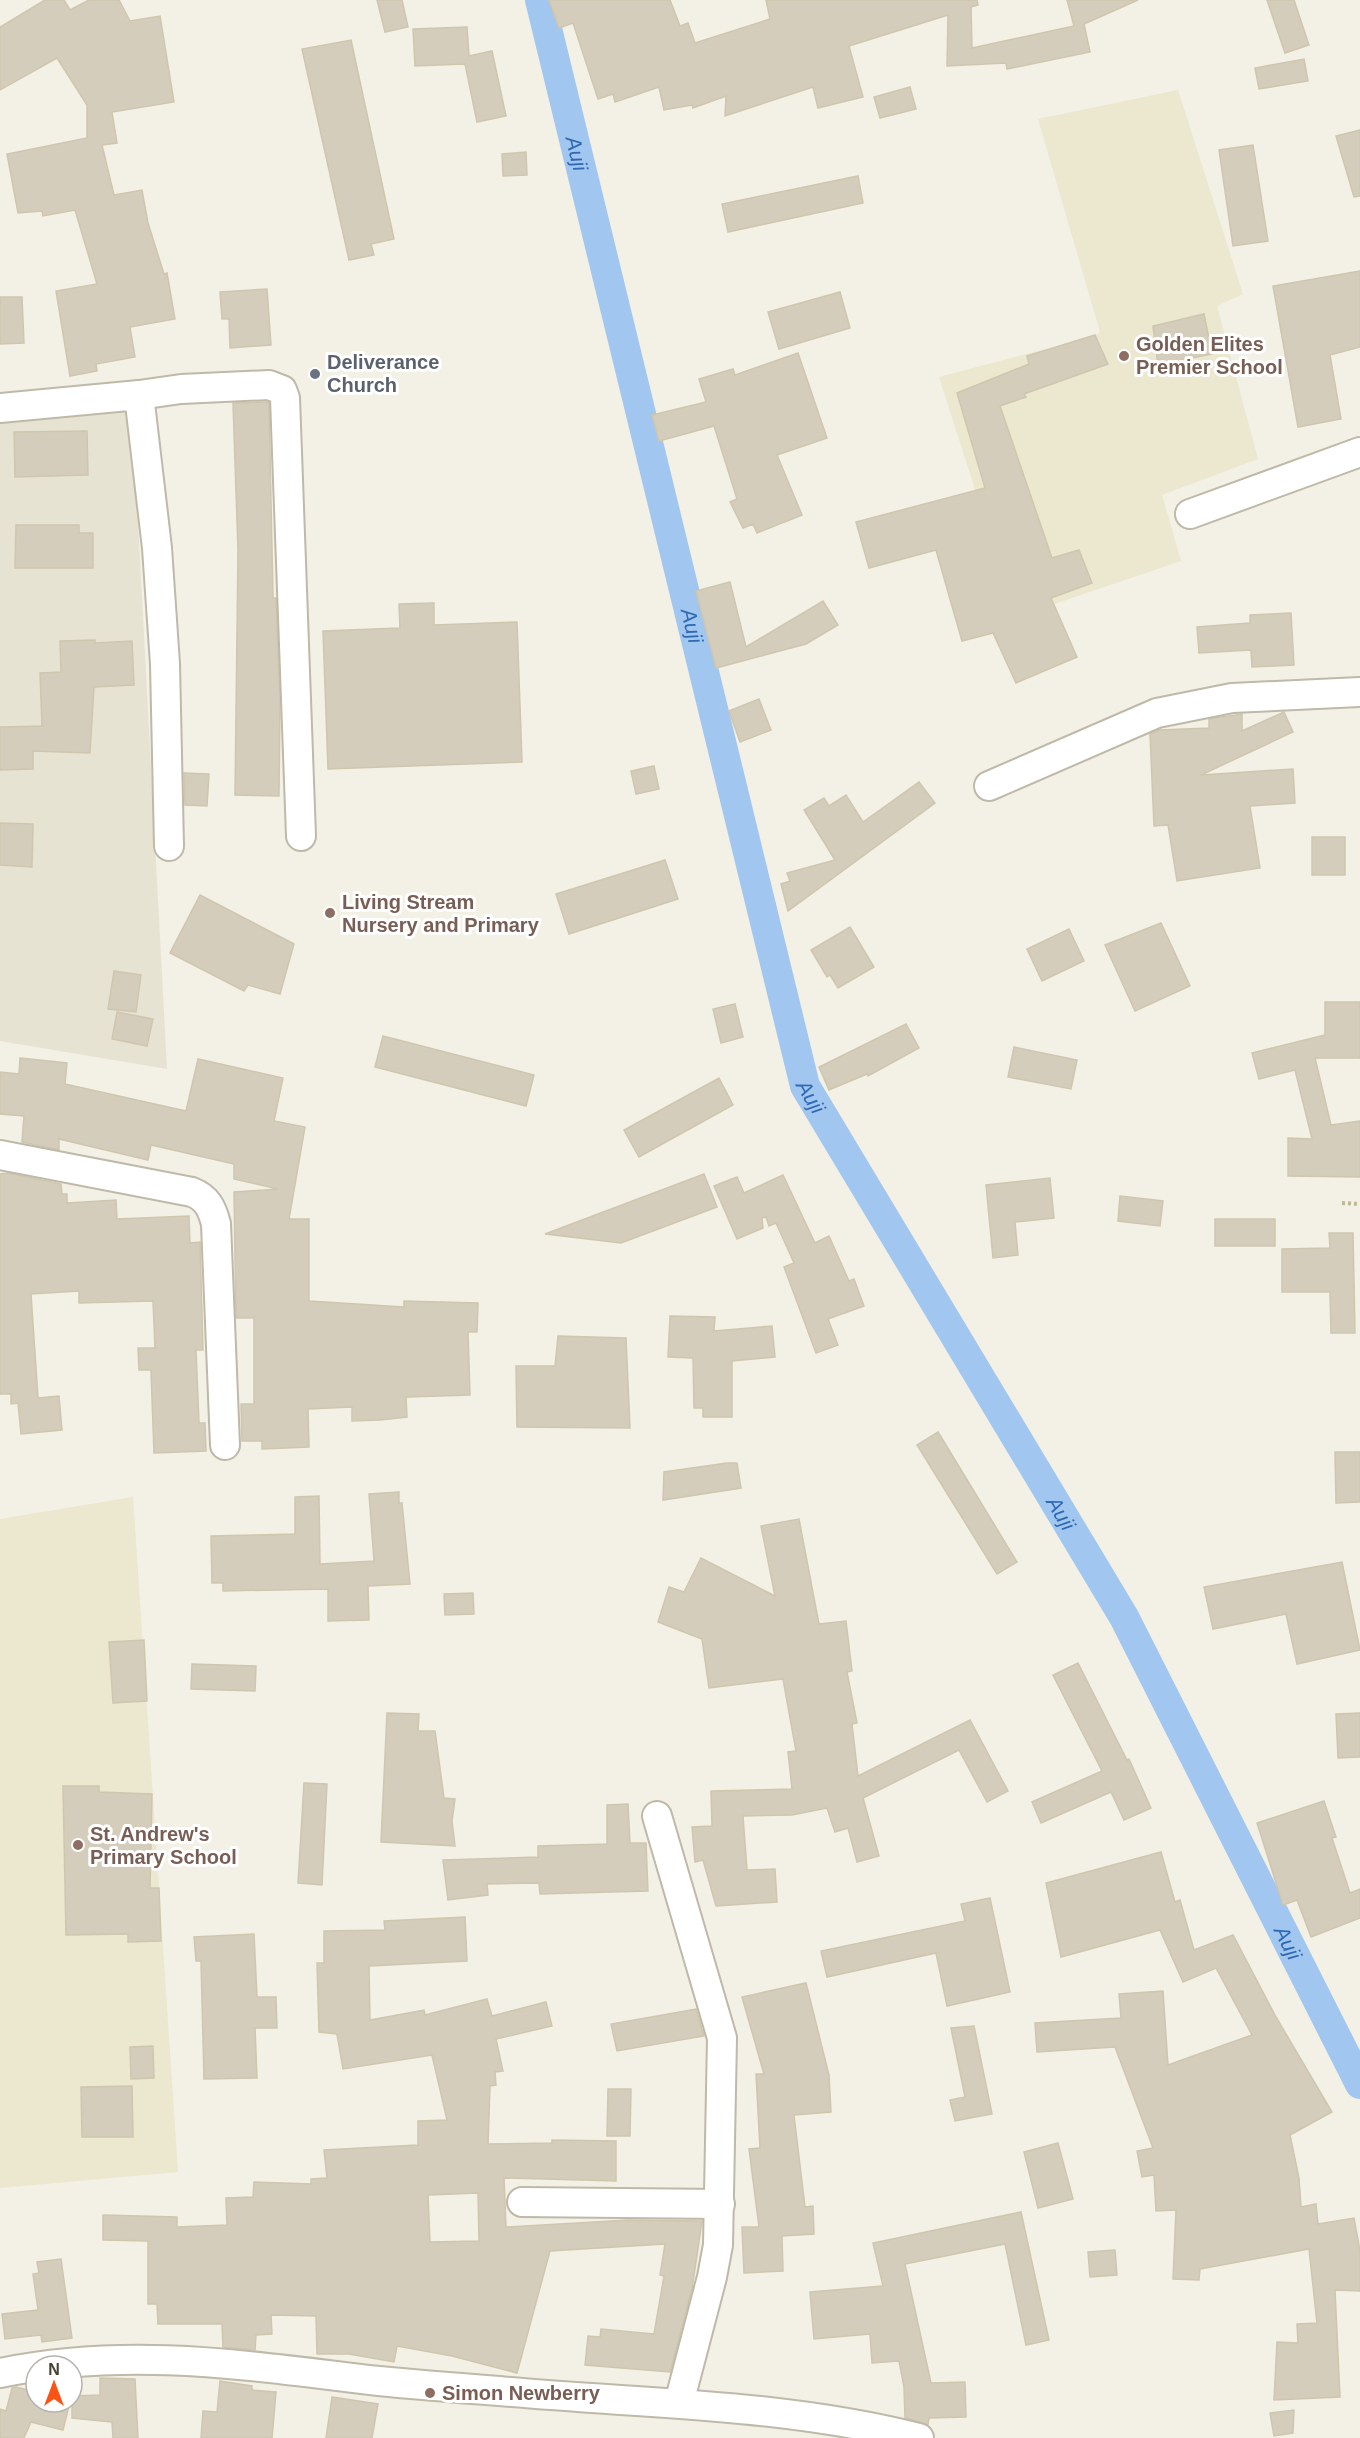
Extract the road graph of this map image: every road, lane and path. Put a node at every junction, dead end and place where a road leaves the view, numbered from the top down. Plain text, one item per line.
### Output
1 (139, 395) junction
2 (0, 408) edge
3 (1360, 452) edge
4 (1190, 514) dead end
5 (1360, 692) edge
6 (989, 786) dead end
7 (301, 836) dead end
8 (169, 846) dead end
9 (0, 1155) edge
10 (1342, 1203) dead end
11 (1360, 1204) edge
12 (225, 1444) dead end
13 (657, 1816) dead end
14 (522, 2202) dead end
15 (720, 2205) junction
16 (0, 2373) edge
17 (679, 2403) junction
18 (919, 2438) edge

1 - 2 street
1 - 7 street
1 - 8 street
3 - 4 street
5 - 6 street
9 - 12 street
10 - 11 path
13 - 15 street
14 - 15 street
15 - 17 street
16 - 17 street
17 - 18 street

